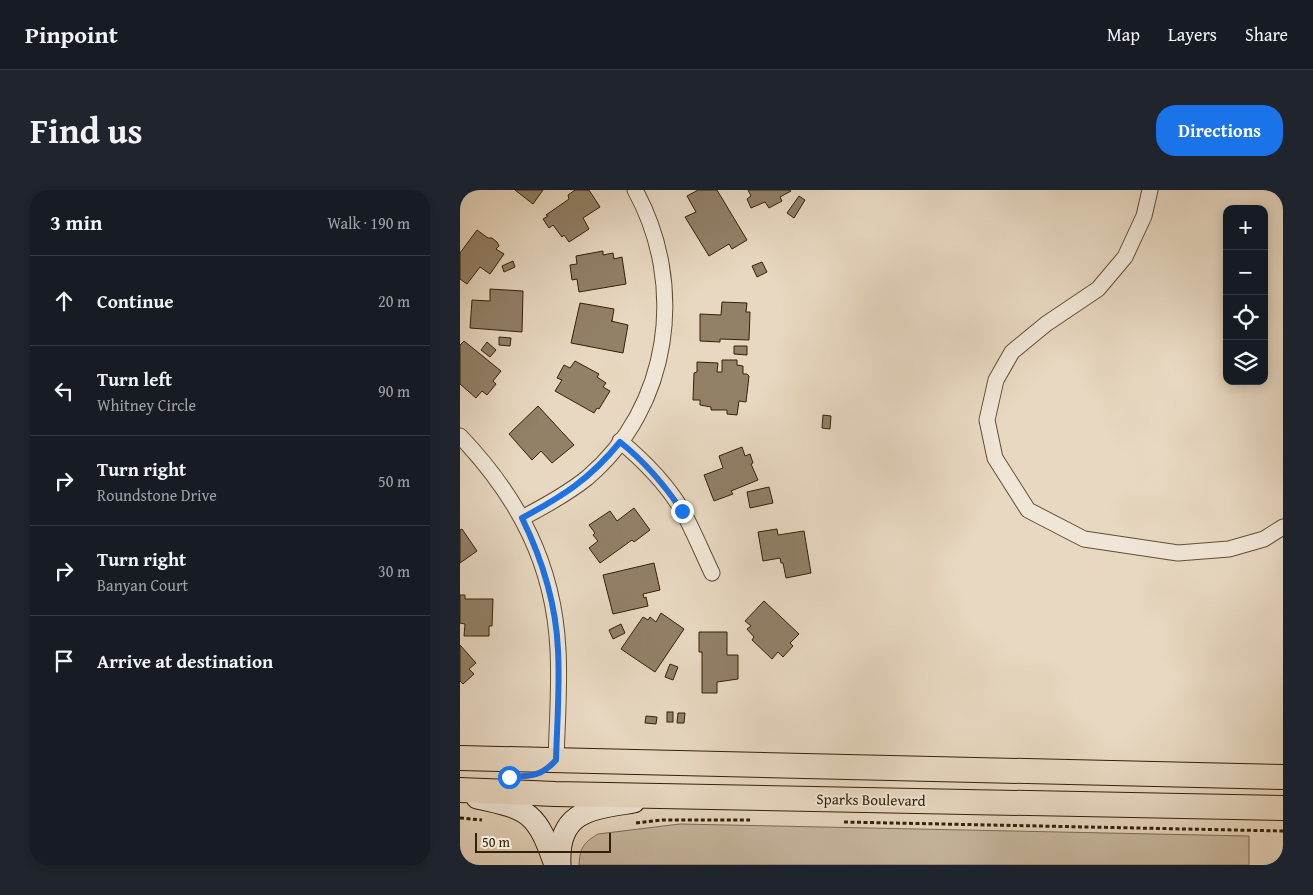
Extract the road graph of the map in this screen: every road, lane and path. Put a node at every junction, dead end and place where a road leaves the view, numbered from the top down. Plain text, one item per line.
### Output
1 (636, 190) edge
2 (1150, 190) edge
3 (460, 436) edge
4 (620, 442) junction
5 (522, 518) junction
6 (1283, 527) edge
7 (712, 573) dead end
8 (460, 758) edge
9 (556, 760) junction
10 (460, 776) edge
11 (1283, 777) edge
12 (460, 790) edge
13 (460, 794) edge
14 (669, 796) junction
15 (862, 799) junction
16 (1283, 808) edge
17 (752, 820) dead end
18 (841, 822) dead end
19 (634, 823) dead end
20 (1283, 831) edge
21 (555, 865) edge
22 (560, 865) edge

1 - 4 street
2 - 6 street
3 - 5 street
4 - 5 street
4 - 7 street
5 - 9 street
8 - 9 main road
9 - 10 main road
9 - 11 main road
9 - 15 main road
12 - 14 main road, Sparks Boulevard
13 - 21 street
14 - 15 main road, Sparks Boulevard
14 - 22 street
15 - 16 main road, Sparks Boulevard
17 - 19 path
18 - 20 path

